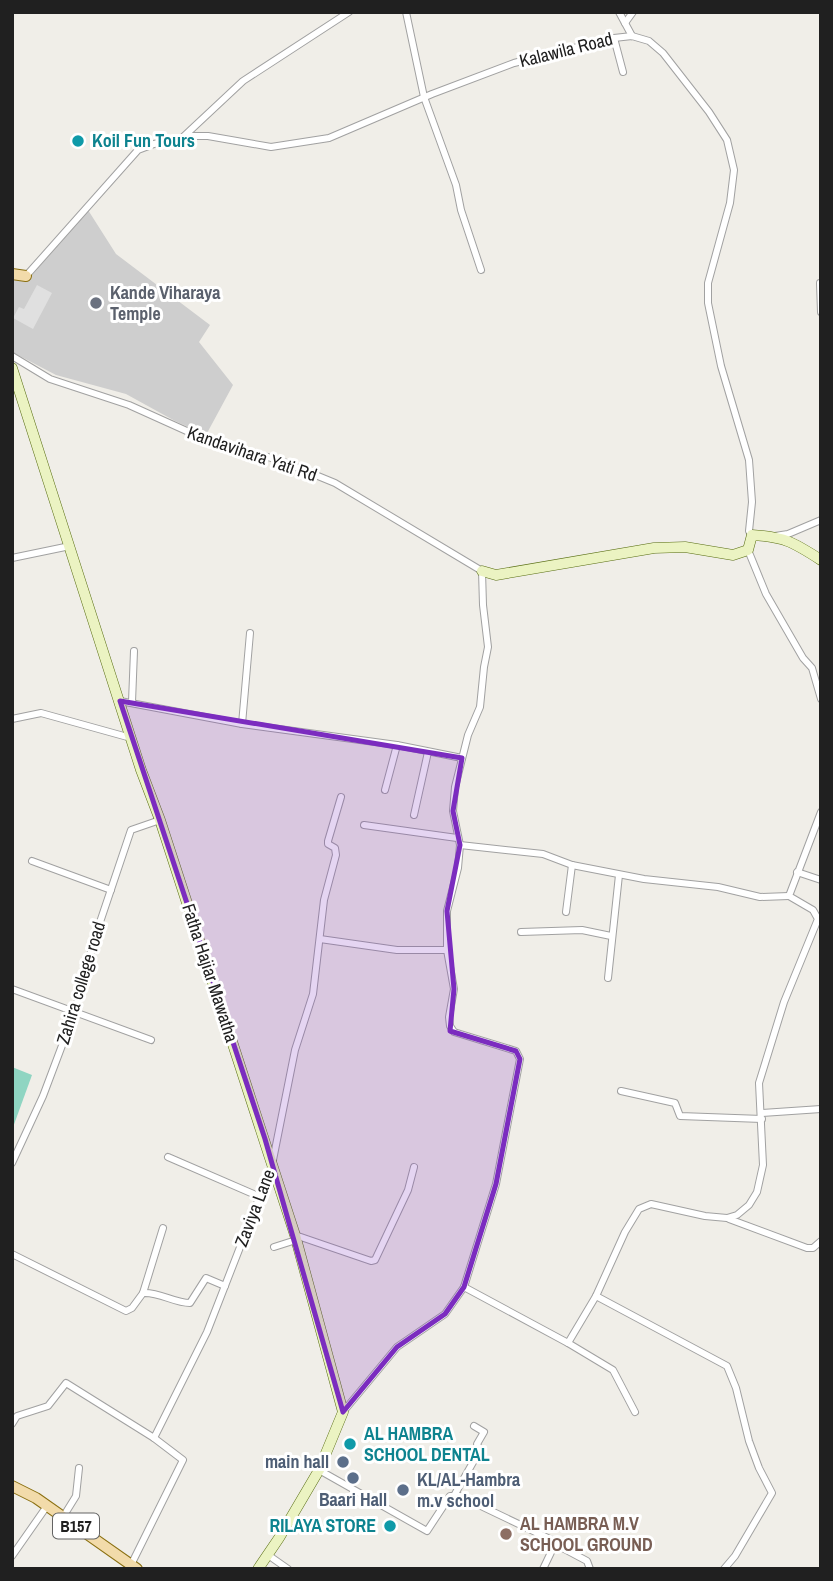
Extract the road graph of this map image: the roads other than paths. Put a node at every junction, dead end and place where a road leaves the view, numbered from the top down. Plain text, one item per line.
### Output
1 (349, 12) edge
2 (406, 12) edge
3 (619, 12) edge
4 (633, 12) edge
5 (625, 23) junction
6 (632, 36) junction
7 (614, 37) junction
8 (623, 72) dead end
9 (424, 97) junction
10 (180, 139) junction
11 (481, 270) dead end
12 (12, 274) edge
13 (26, 276) joint
14 (820, 283) edge
15 (821, 312) edge
16 (12, 356) edge
17 (12, 368) edge
18 (821, 520) edge
19 (752, 535) junction
20 (773, 536) junction
21 (70, 546) junction
22 (748, 550) junction
23 (12, 558) edge
24 (821, 560) edge
25 (482, 571) junction
26 (250, 633) dead end
27 (134, 651) dead end
28 (821, 699) edge
29 (120, 701) junction
30 (132, 702) junction
31 (12, 719) edge
32 (242, 724) junction
33 (132, 739) junction
34 (397, 745) junction
35 (428, 751) junction
36 (462, 758) junction
37 (385, 790) dead end
38 (341, 797) dead end
39 (821, 812) edge
40 (414, 815) dead end
41 (160, 820) junction
42 (364, 825) dead end
43 (459, 841) junction
44 (32, 861) dead end
45 (572, 865) junction
46 (797, 872) junction
47 (619, 875) junction
48 (821, 880) edge
49 (111, 890) junction
50 (789, 896) junction
51 (566, 912) dead end
52 (521, 932) dead end
53 (611, 936) junction
54 (320, 940) junction
55 (447, 950) junction
56 (608, 978) dead end
57 (12, 989) edge
58 (75, 1011) junction
59 (151, 1040) dead end
60 (621, 1091) dead end
61 (821, 1109) edge
62 (762, 1116) junction
63 (168, 1157) dead end
64 (12, 1163) edge
65 (272, 1165) junction
66 (414, 1167) dead end
67 (258, 1196) junction
68 (727, 1218) junction
69 (163, 1228) dead end
70 (295, 1238) junction
71 (820, 1243) edge
72 (274, 1247) dead end
73 (12, 1254) edge
74 (225, 1286) junction
75 (464, 1287) junction
76 (143, 1293) junction
77 (596, 1296) junction
78 (568, 1343) junction
79 (343, 1412) junction
80 (635, 1412) dead end
81 (12, 1424) edge
82 (474, 1426) dead end
83 (154, 1438) junction
84 (79, 1468) dead end
85 (319, 1470) junction
86 (12, 1486) edge
87 (455, 1494) junction
88 (47, 1506) junction
89 (63, 1517) junction
90 (555, 1545) junction
91 (268, 1555) junction
92 (12, 1556) edge
93 (134, 1567) edge
94 (258, 1569) edge
95 (288, 1569) edge
96 (543, 1569) edge
97 (590, 1569) edge
98 (724, 1569) edge

1 - 10 street
2 - 9 street
3 - 5 street
4 - 5 street
5 - 6 street
6 - 7 street, Kalawila Road
6 - 19 street, Kalawila Road
7 - 8 street
7 - 9 street, Kalawila Road
9 - 10 street, Kalawila Road
9 - 11 street
10 - 13 street, Kalawila Road
12 - 13 main road
14 - 15 street
16 - 25 street, Kandavihara Yati Rd
17 - 21 street, Fatha Hajiar Mawatha
18 - 20 street
19 - 20 street
19 - 22 street
20 - 24 street
21 - 23 street
21 - 29 street, Fatha Hajiar Mawatha
22 - 25 street
22 - 28 street
25 - 36 street
26 - 32 street
27 - 30 street
29 - 30 street
29 - 33 street, Fatha Hajiar Mawatha
30 - 32 street
31 - 33 street
32 - 34 street
33 - 41 street, Fatha Hajiar Mawatha
34 - 35 street
34 - 37 street
35 - 36 street
35 - 40 street
36 - 43 street
38 - 54 street, Zaviya Lane
39 - 46 street
41 - 49 street, Zahira college road
41 - 65 street, Fatha Hajiar Mawatha
42 - 43 street
43 - 45 street
43 - 55 street
44 - 49 street
45 - 47 street
45 - 51 street
46 - 48 street
46 - 50 street
47 - 50 street
47 - 53 street
49 - 58 street, Zahira college road
50 - 62 street
52 - 53 street
53 - 56 street
54 - 55 street
54 - 65 street, Zaviya Lane
55 - 75 street
57 - 58 street
58 - 59 street
58 - 64 street, Zahira college road
60 - 62 street
61 - 62 street
62 - 68 street
63 - 67 street
65 - 67 street, Zaviya Lane
65 - 70 street, Fatha Hajiar Mawatha
66 - 70 street
67 - 74 street, Zaviya Lane
68 - 71 street
68 - 77 street
69 - 76 street
70 - 72 street
70 - 79 street, Fatha Hajiar Mawatha
73 - 76 street
74 - 76 street
74 - 83 street, Zaviya Lane
75 - 78 street
75 - 79 street
77 - 78 street
77 - 98 street
78 - 80 street
79 - 85 street
81 - 83 street
82 - 87 street
83 - 93 street
84 - 89 street
85 - 87 street
85 - 91 street
86 - 88 main road, B157
87 - 90 street
88 - 89 main road, B157
88 - 92 street
89 - 93 main road, B157
90 - 96 street
90 - 97 street
91 - 94 street
91 - 95 street

